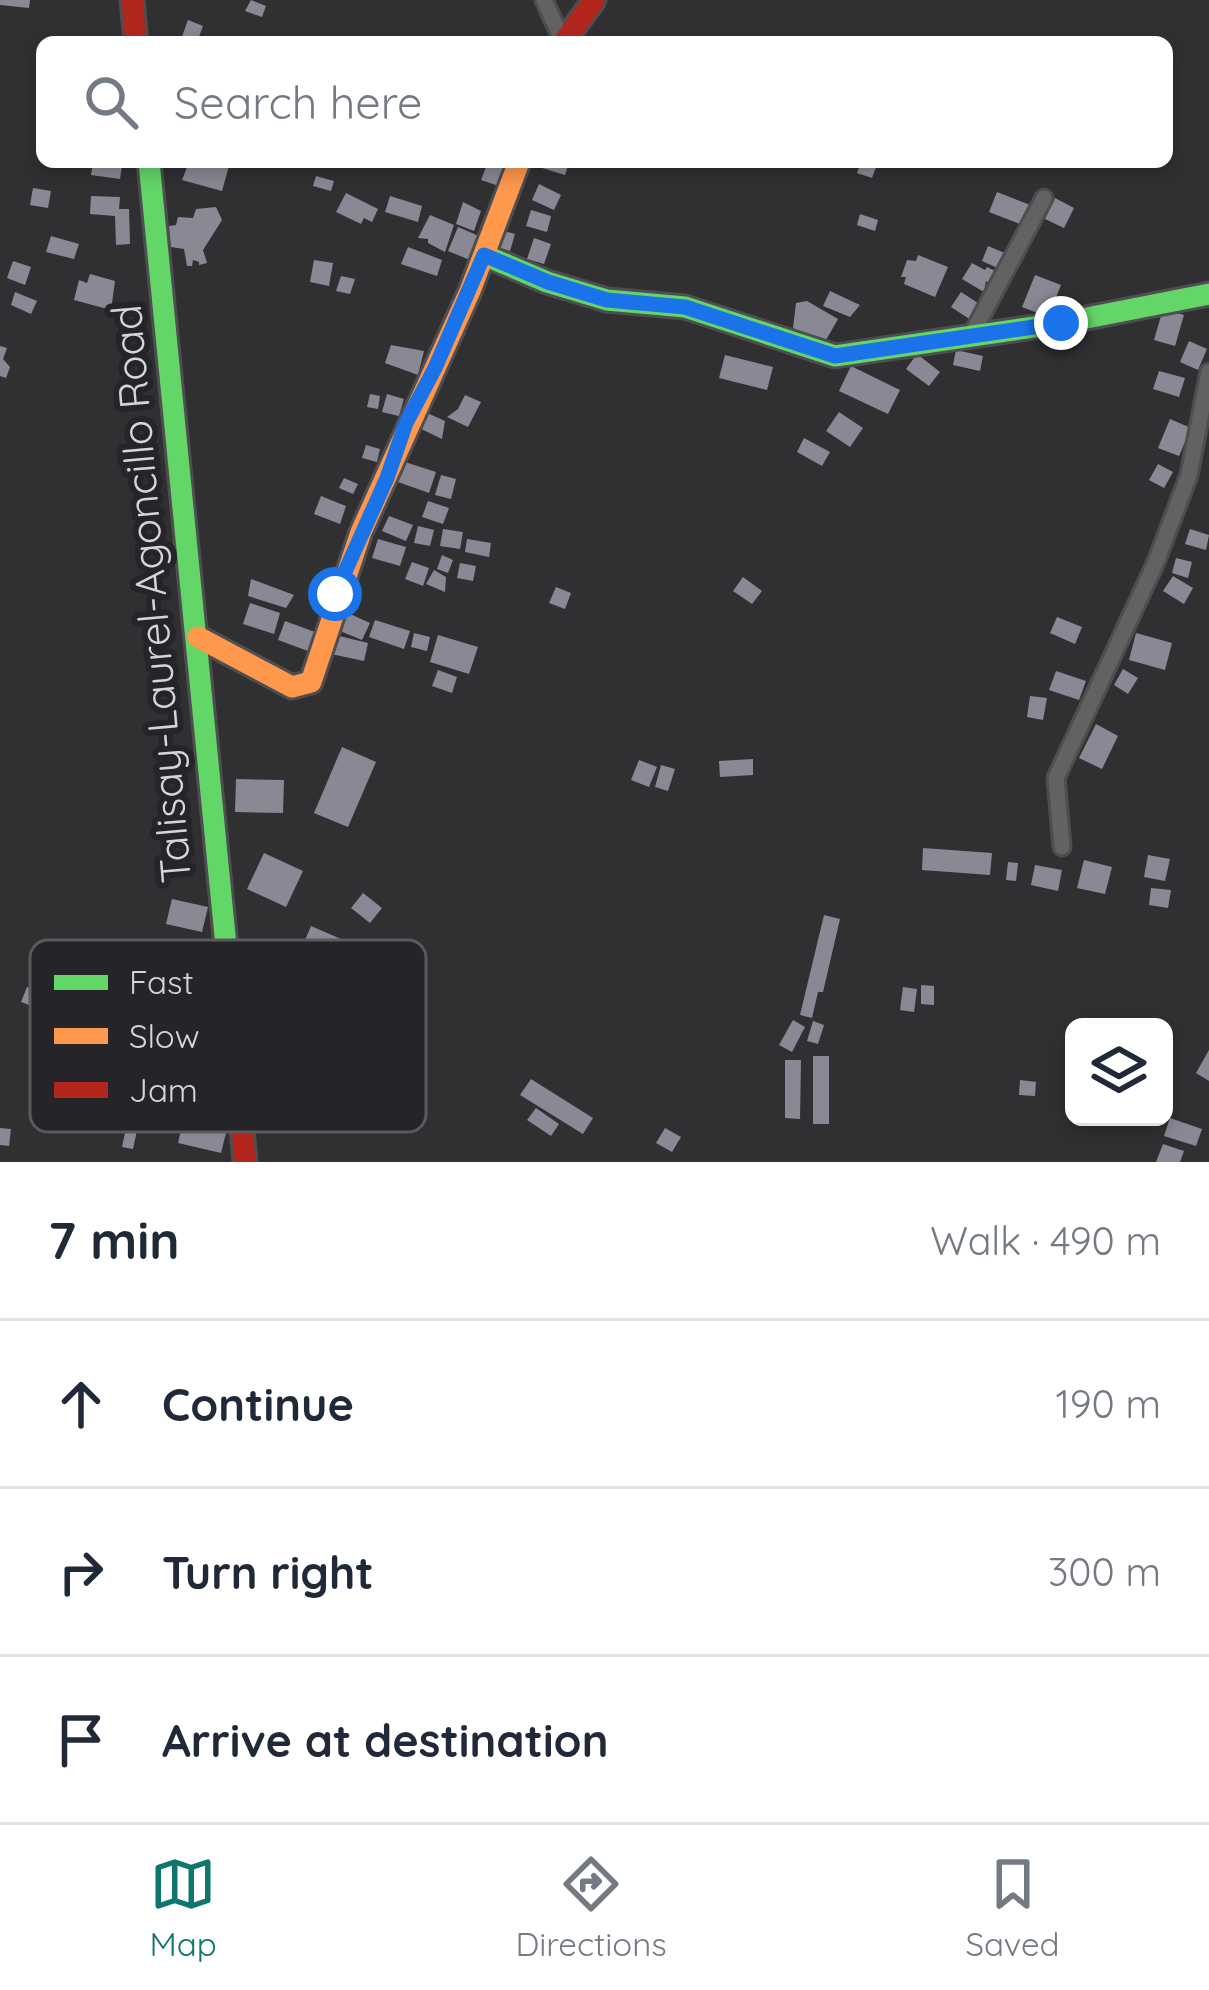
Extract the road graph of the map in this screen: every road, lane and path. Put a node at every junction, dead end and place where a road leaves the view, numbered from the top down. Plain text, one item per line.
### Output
1 (132, 0) edge
2 (544, 0) edge
3 (594, 0) edge
4 (135, 36) edge
5 (560, 36) edge
6 (567, 36) edge
7 (150, 168) edge
8 (517, 168) edge
9 (1044, 198) dead end
10 (484, 255) junction
11 (1209, 294) edge
12 (971, 336) junction
13 (1209, 372) edge
14 (198, 637) junction
15 (1062, 847) dead end
16 (223, 940) edge
17 (242, 1132) edge
18 (245, 1162) edge

1 - 4 street
2 - 5 street
3 - 6 street
7 - 14 street, Talisay-Laurel-Agoncillo Road
8 - 10 street
9 - 12 street
10 - 12 street
10 - 14 street
11 - 12 street
13 - 15 street
14 - 16 street, Talisay-Laurel-Agoncillo Road
17 - 18 street, Talisay-Laurel-Agoncillo Road

